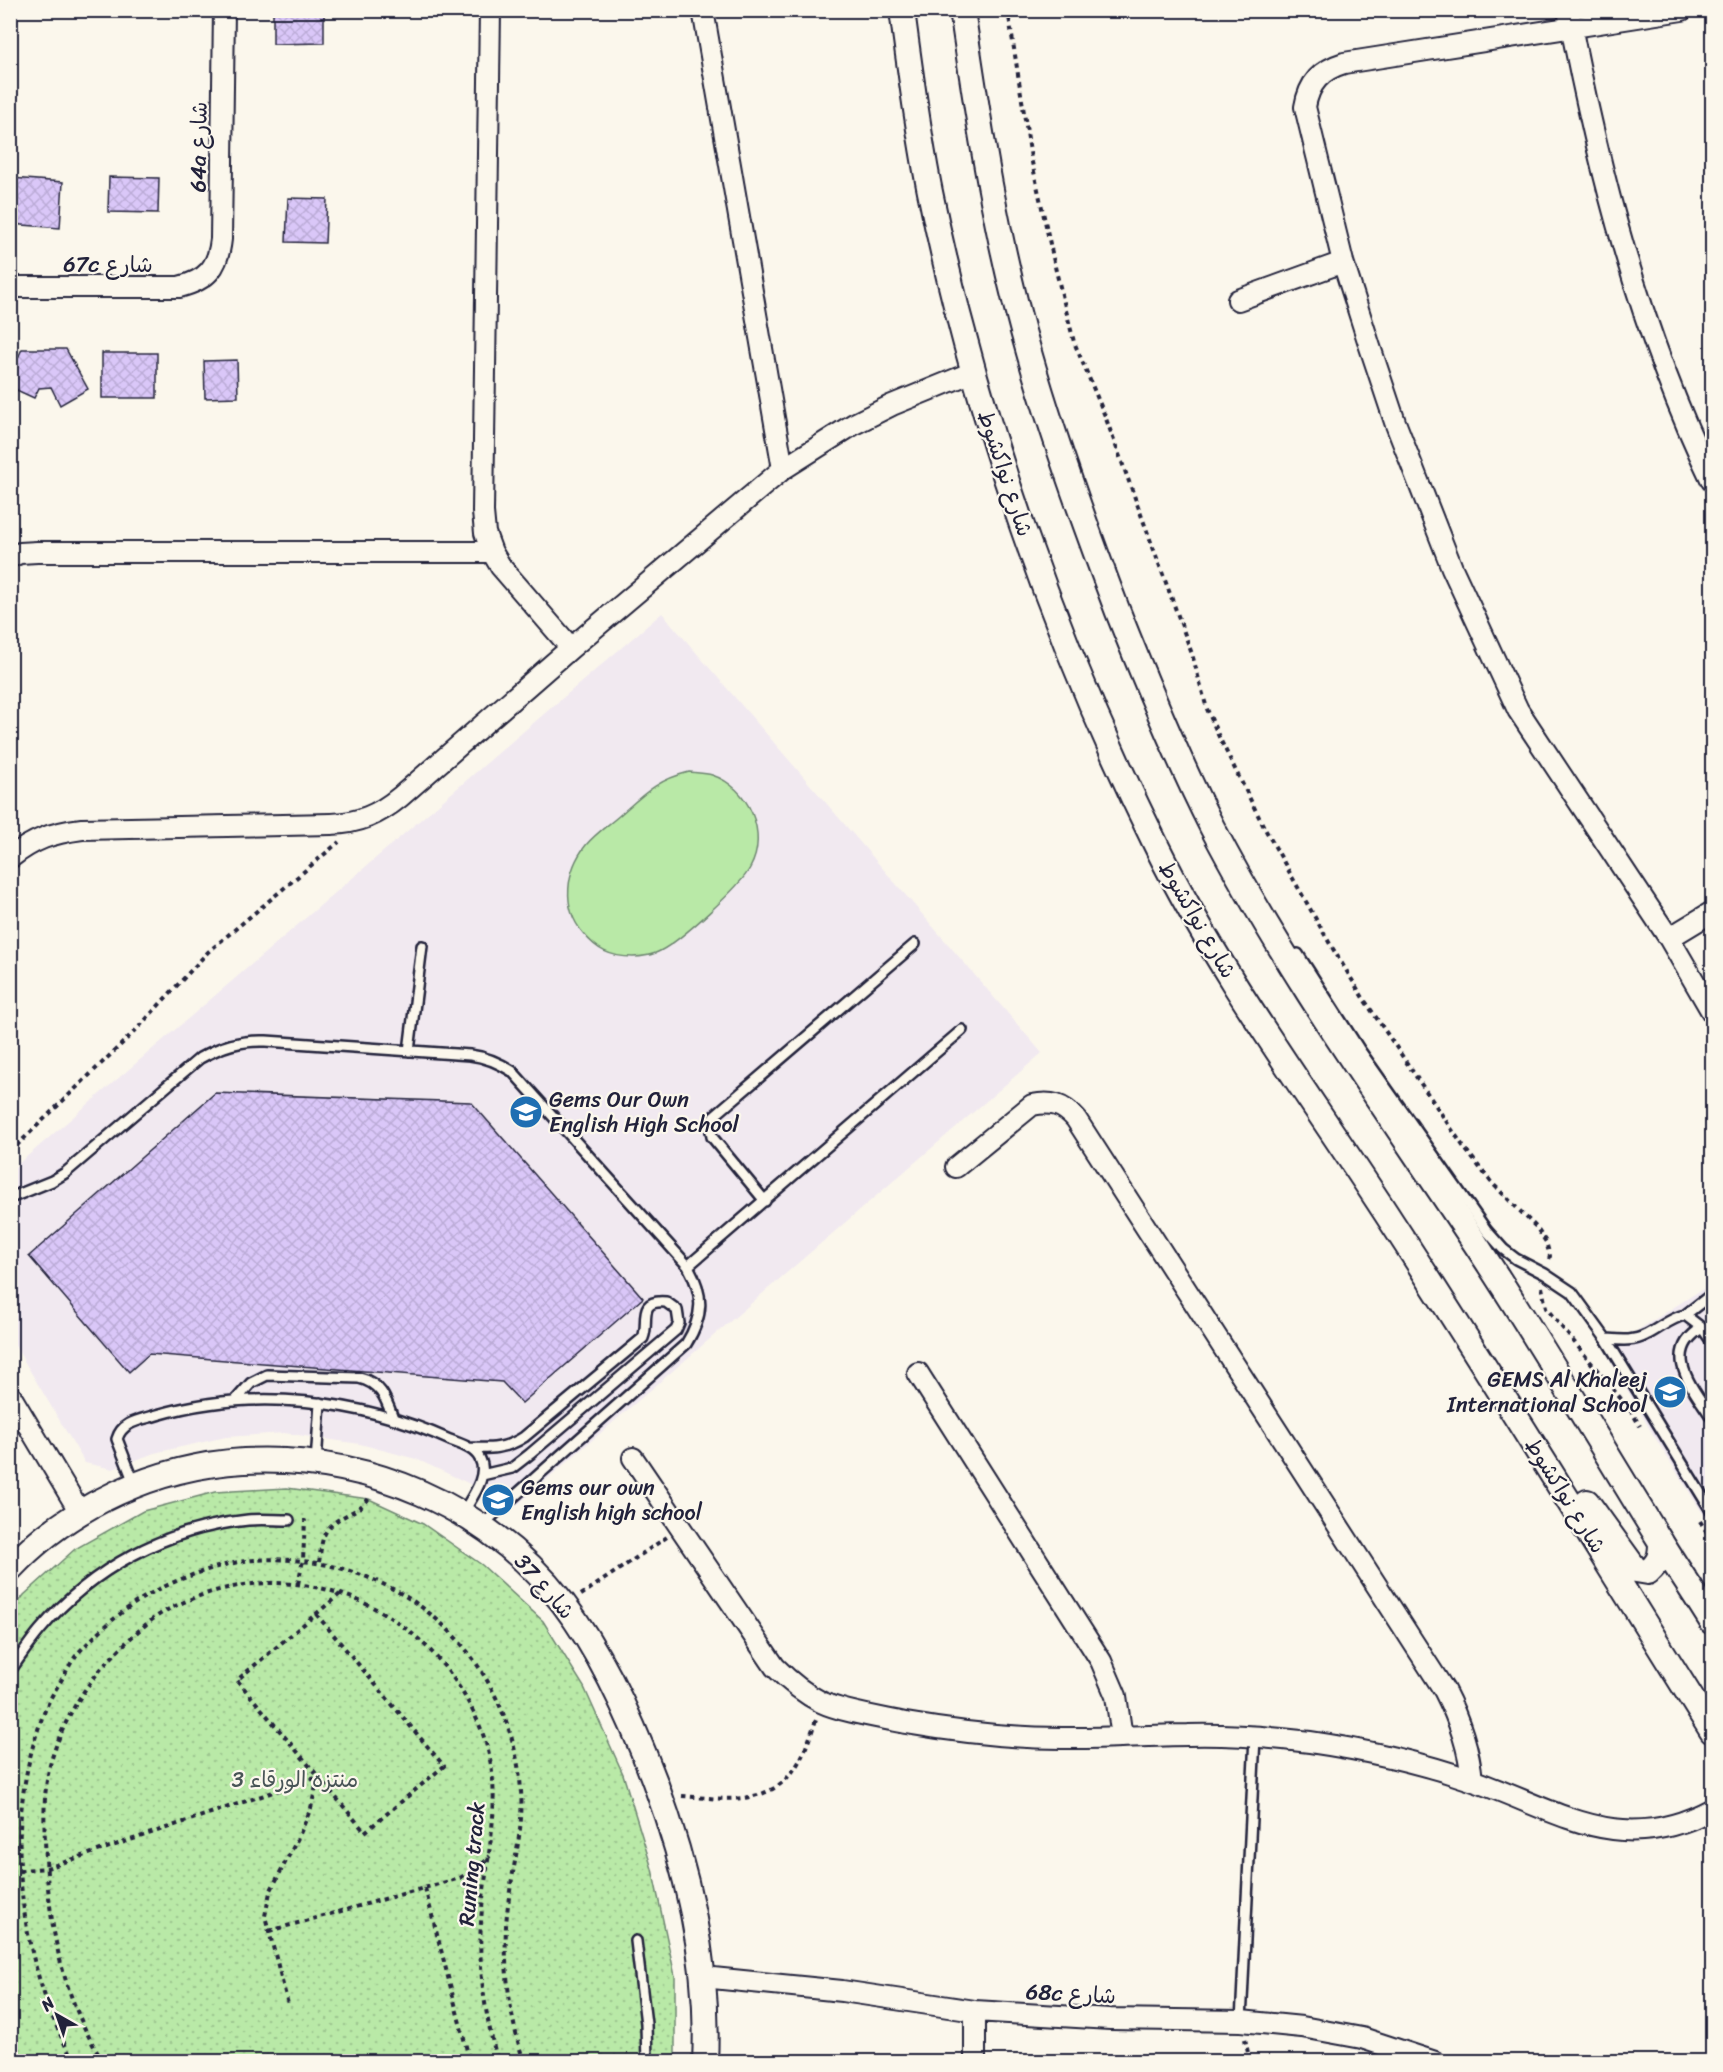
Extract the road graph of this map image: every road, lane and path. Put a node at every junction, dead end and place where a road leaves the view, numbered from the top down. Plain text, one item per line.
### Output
1 (224, 10) edge
2 (490, 10) edge
3 (703, 10) edge
4 (902, 10) edge
5 (962, 10) edge
6 (1008, 10) edge
7 (1682, 10) edge
8 (1569, 19) edge
9 (1343, 262) junction
10 (203, 278) joint
11 (10, 287) edge
12 (1238, 300) dead end
13 (974, 372) junction
14 (783, 469) junction
15 (1713, 481) edge
16 (492, 552) junction
17 (10, 557) edge
18 (570, 648) junction
19 (342, 840) dead end
20 (10, 858) edge
21 (1244, 885) junction
22 (1267, 904) dead end
23 (1713, 912) edge
24 (1669, 938) junction
25 (1290, 941) dead end
26 (915, 944) dead end
27 (422, 946) dead end
28 (1713, 1012) edge
29 (962, 1030) dead end
30 (409, 1051) junction
31 (10, 1152) edge
32 (956, 1167) dead end
33 (10, 1198) edge
34 (765, 1201) junction
35 (688, 1266) junction
36 (1545, 1274) junction
37 (1713, 1294) edge
38 (1685, 1315) junction
39 (1702, 1328) junction
40 (1606, 1339) junction
41 (1713, 1342) edge
42 (918, 1373) dead end
43 (10, 1395) edge
44 (1506, 1400) junction
45 (235, 1401) junction
46 (320, 1403) junction
47 (393, 1418) junction
48 (1713, 1418) edge
49 (1643, 1431) dead end
50 (469, 1448) junction
51 (633, 1458) dead end
52 (316, 1463) junction
53 (482, 1475) junction
54 (378, 1476) junction
55 (135, 1485) junction
56 (80, 1512) junction
57 (1713, 1512) edge
58 (473, 1519) junction
59 (289, 1520) joint
60 (1700, 1521) dead end
61 (680, 1528) junction
62 (1713, 1541) edge
63 (1661, 1542) junction
64 (303, 1560) junction
65 (319, 1562) junction
66 (10, 1569) edge
67 (298, 1584) junction
68 (341, 1594) junction
69 (565, 1605) junction
70 (316, 1614) junction
71 (1713, 1622) edge
72 (10, 1671) edge
73 (823, 1703) junction
74 (1713, 1731) edge
75 (1122, 1737) junction
76 (1255, 1737) junction
77 (318, 1777) junction
78 (1472, 1780) junction
79 (660, 1795) junction
80 (1713, 1809) edge
81 (490, 1856) junction
82 (46, 1868) junction
83 (20, 1870) junction
84 (10, 1872) edge
85 (425, 1888) junction
86 (269, 1931) junction
87 (636, 1941) dead end
88 (703, 1977) junction
89 (288, 2004) dead end
90 (975, 2011) junction
91 (1241, 2020) junction
92 (74, 2061) edge
93 (103, 2061) edge
94 (470, 2061) edge
95 (498, 2061) edge
96 (524, 2061) edge
97 (647, 2061) edge
98 (705, 2061) edge
99 (975, 2061) edge
100 (1435, 2061) edge

1 - 10 street, 64a شارع
2 - 16 street
3 - 14 street
4 - 13 street, شارع نواكشوط
5 - 21 street
6 - 36 path
7 - 8 street
8 - 9 street
8 - 15 street
9 - 12 street
9 - 24 street
10 - 11 street, 67c شارع
13 - 14 street
13 - 44 street, شارع نواكشوط
14 - 18 street
16 - 17 street
16 - 18 street
18 - 20 street
19 - 31 path
21 - 22 lane
21 - 63 street
23 - 24 street
24 - 28 street
25 - 36 lane
26 - 34 lane
27 - 30 lane
29 - 34 lane
30 - 33 lane
30 - 35 lane
32 - 78 street
34 - 35 lane
35 - 58 lane
36 - 40 lane
36 - 49 path
37 - 38 lane
38 - 39 lane
38 - 40 lane
39 - 41 lane
39 - 48 lane
40 - 57 lane
42 - 75 street
43 - 56 street
44 - 63 street
44 - 74 street, شارع نواكشوط
45 - 46 lane
45 - 47 lane
45 - 55 lane
46 - 47 lane
46 - 52 lane
47 - 50 lane
50 - 53 lane
50 - 53 lane
51 - 61 street
52 - 54 street, شارع 37
52 - 55 street, شارع 37
53 - 58 lane
54 - 58 street, شارع 37
54 - 65 path
55 - 56 street, شارع 37
56 - 66 street, شارع 37
58 - 69 street, شارع 37
59 - 64 path
59 - 72 lane
60 - 62 path
61 - 69 path
61 - 73 street
63 - 71 street
64 - 65 path
64 - 67 path
64 - 83 path
65 - 96 path
67 - 68 path, Runing track
67 - 82 path, Runing track
68 - 70 path
68 - 81 path, Runing track
69 - 79 street, شارع 37
70 - 77 path
70 - 77 path
73 - 75 street
73 - 79 path
75 - 76 street
76 - 78 street
76 - 91 lane
77 - 82 path
77 - 86 path
78 - 80 street
79 - 88 street, شارع 37
81 - 85 path
81 - 95 path, Runing track
82 - 83 path
82 - 93 path, Runing track
83 - 84 path
83 - 92 path
85 - 86 path
85 - 94 path
86 - 89 path
87 - 97 lane
88 - 90 street, 68c شارع
88 - 98 street, شارع 37
90 - 91 street, 68c شارع
90 - 99 street
91 - 100 street, 68c شارع

